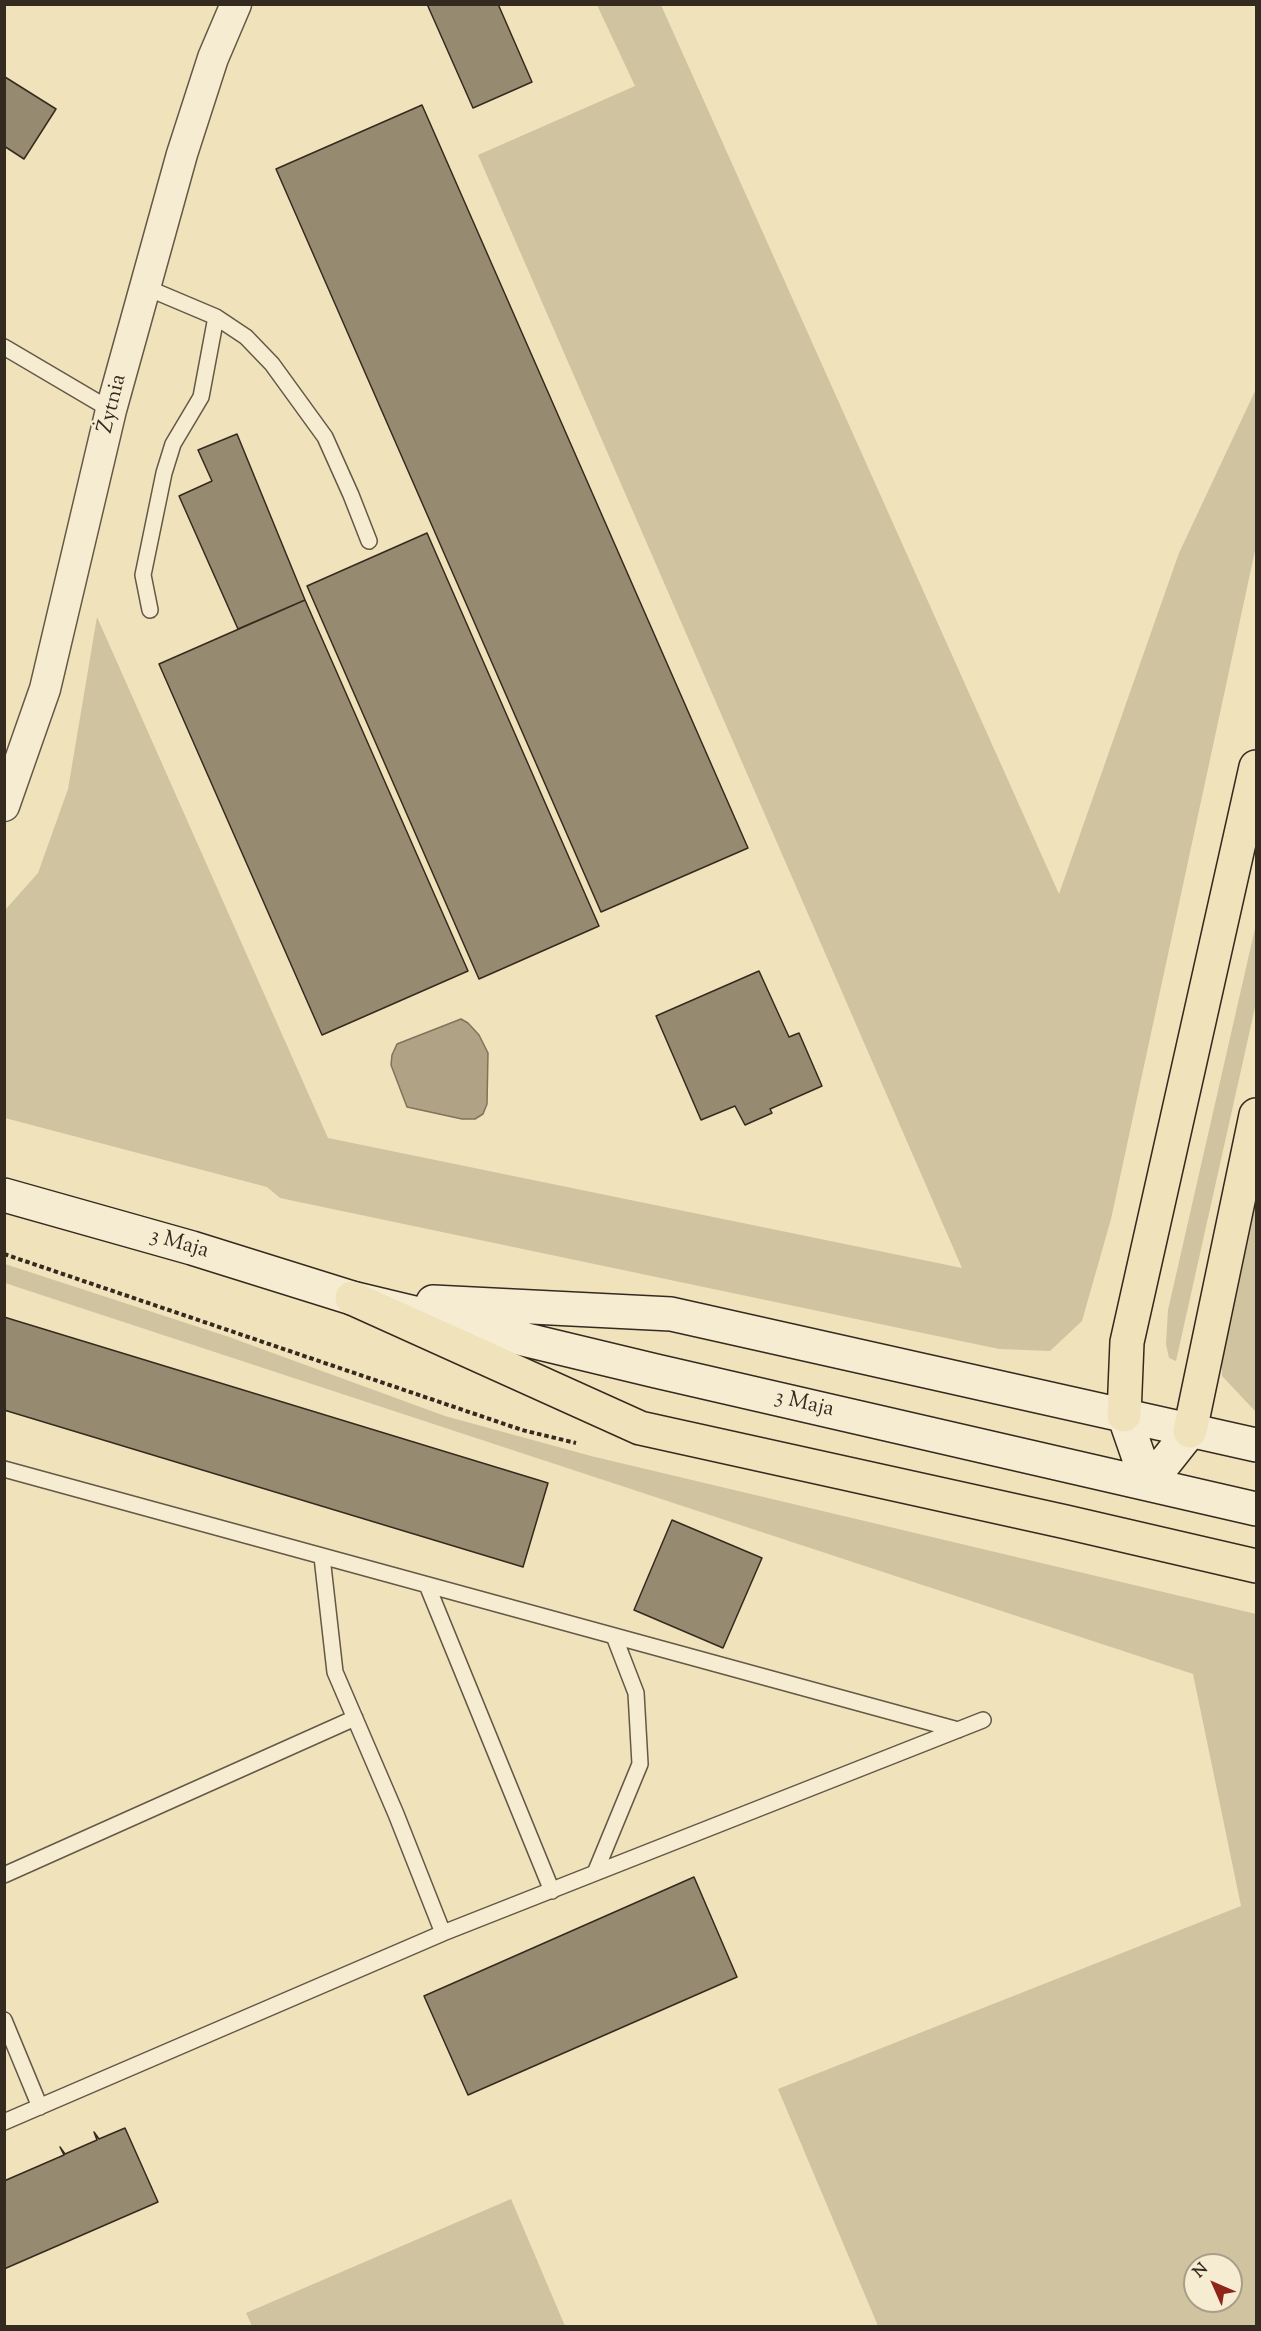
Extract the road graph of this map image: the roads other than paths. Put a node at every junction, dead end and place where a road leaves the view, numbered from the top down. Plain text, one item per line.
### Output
1 (236, 4) edge
2 (145, 288) junction
3 (216, 317) junction
4 (4, 347) edge
5 (111, 410) junction
6 (369, 541) dead end
7 (150, 610) dead end
8 (1257, 767) edge
9 (4, 806) edge
10 (1257, 1114) edge
11 (4, 1196) edge
12 (352, 1298) junction
13 (1124, 1415) junction
14 (1190, 1431) junction
15 (1257, 1445) edge
16 (4, 1469) edge
17 (1148, 1484) junction
18 (1257, 1509) edge
19 (322, 1557) junction
20 (1257, 1566) edge
21 (427, 1585) junction
22 (614, 1636) junction
23 (355, 1718) junction
24 (983, 1720) dead end
25 (958, 1730) junction
26 (595, 1873) junction
27 (4, 1875) edge
28 (552, 1891) junction
29 (443, 1933) junction
30 (4, 2020) edge
31 (40, 2107) junction
32 (4, 2122) edge

1 - 2 street, Żytnia
2 - 3 lane
2 - 5 street, Żytnia
3 - 6 lane
3 - 7 lane
4 - 5 lane
5 - 9 street, Żytnia
8 - 13 highway
10 - 14 highway
11 - 12 main road, 3 Maja
12 - 13 main road, 3 Maja
12 - 17 main road, 3 Maja
12 - 20 highway
13 - 14 main road, 3 Maja
13 - 17 main road
14 - 15 main road, 3 Maja
14 - 17 main road
16 - 19 lane
17 - 18 main road, 3 Maja
19 - 21 lane
19 - 23 lane
21 - 22 lane
21 - 28 lane
22 - 25 lane
22 - 26 lane
23 - 27 lane
23 - 29 lane
24 - 25 lane
25 - 26 lane
26 - 28 lane
28 - 29 lane
29 - 31 lane
30 - 31 lane
31 - 32 lane

